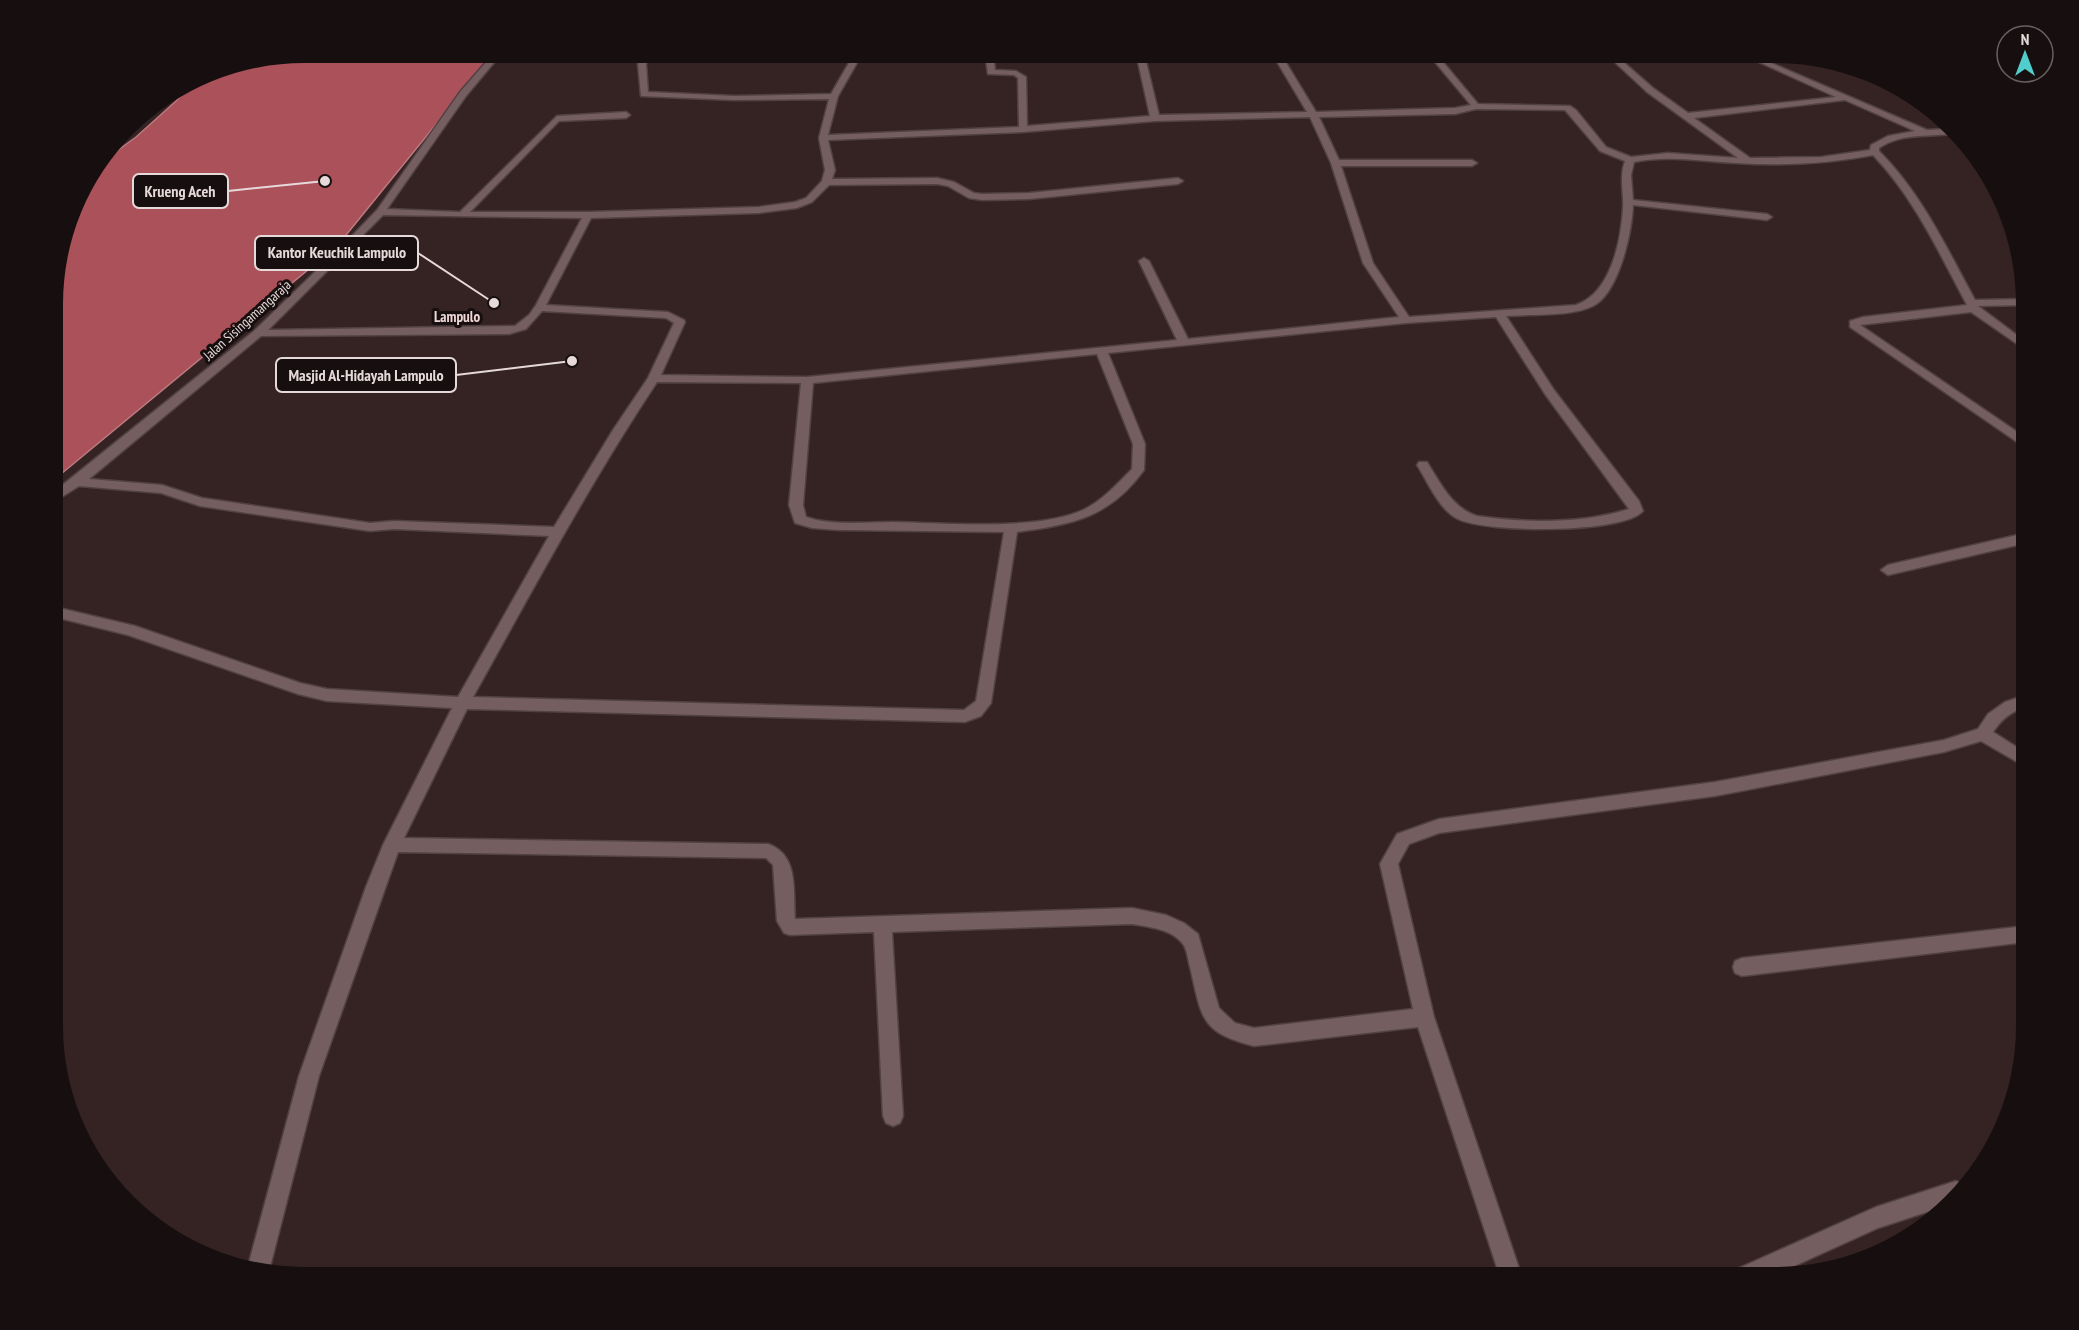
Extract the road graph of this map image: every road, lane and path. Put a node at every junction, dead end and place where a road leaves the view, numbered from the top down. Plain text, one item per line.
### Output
1 (489, 63) edge
2 (642, 63) edge
3 (853, 63) edge
4 (990, 63) edge
5 (1142, 63) edge
6 (1281, 63) edge
7 (1440, 63) edge
8 (1621, 63) edge
9 (1767, 63) edge
10 (834, 96) junction
11 (1845, 98) junction
12 (1476, 106) junction
13 (626, 115) dead end
14 (1314, 116) junction
15 (1687, 116) junction
16 (1155, 118) junction
17 (1023, 129) junction
18 (1943, 132) edge
19 (1927, 133) junction
20 (823, 138) junction
21 (1875, 153) junction
22 (1630, 160) junction
23 (1748, 161) junction
24 (1472, 163) dead end
25 (1336, 164) junction
26 (1178, 181) dead end
27 (826, 182) junction
28 (1628, 202) junction
29 (380, 212) junction
30 (462, 215) junction
31 (588, 215) junction
32 (1767, 217) dead end
33 (1144, 261) dead end
34 (2016, 303) edge
35 (1974, 306) junction
36 (540, 308) junction
37 (1500, 315) junction
38 (1406, 320) junction
39 (258, 333) junction
40 (2016, 339) edge
41 (1184, 342) junction
42 (1101, 349) junction
43 (654, 378) junction
44 (807, 380) junction
45 (2016, 437) edge
46 (1423, 465) dead end
47 (76, 482) junction
48 (63, 491) edge
49 (1011, 528) junction
50 (558, 532) junction
51 (2016, 540) edge
52 (1888, 570) dead end
53 (63, 614) edge
54 (462, 703) junction
55 (2016, 704) edge
56 (1983, 734) junction
57 (2016, 755) edge
58 (392, 845) junction
59 (883, 924) junction
60 (2016, 935) edge
61 (1742, 967) dead end
62 (1424, 1017) junction
63 (893, 1116) dead end
64 (1946, 1195) edge
65 (260, 1263) edge
66 (1509, 1267) edge
67 (1767, 1267) edge

1 - 29 street, Jalan Sisingamangaraja
2 - 10 street
3 - 10 street
4 - 17 street
5 - 16 street
6 - 14 street
7 - 12 street
8 - 15 street
9 - 11 street
10 - 20 street
11 - 15 street
11 - 19 street
12 - 14 street
12 - 22 street
13 - 30 street
14 - 16 street
14 - 25 street
15 - 23 street
16 - 17 street
17 - 20 street
18 - 19 street
19 - 21 street
20 - 27 street
21 - 23 street
21 - 35 street
22 - 23 street
22 - 28 street
24 - 25 street
25 - 38 street
26 - 27 street
27 - 31 street
28 - 32 street
28 - 37 street
29 - 30 street
29 - 39 street, Jalan Sisingamangaraja
30 - 31 street
31 - 36 street
33 - 41 street
34 - 35 street
35 - 40 street
35 - 45 street
36 - 39 street
36 - 43 street
37 - 38 street
37 - 46 street
38 - 41 street
39 - 47 street, Jalan Sisingamangaraja
41 - 42 street
42 - 44 street
42 - 49 street
43 - 44 street
43 - 50 street
44 - 49 street
47 - 48 street, Jalan Sisingamangaraja
47 - 50 street
49 - 54 street
50 - 54 street
51 - 52 street
53 - 54 street
54 - 58 street
55 - 56 street
56 - 57 street
56 - 62 street
58 - 59 street
58 - 65 street
59 - 62 street
59 - 63 street
60 - 61 street
62 - 66 street
64 - 67 street

